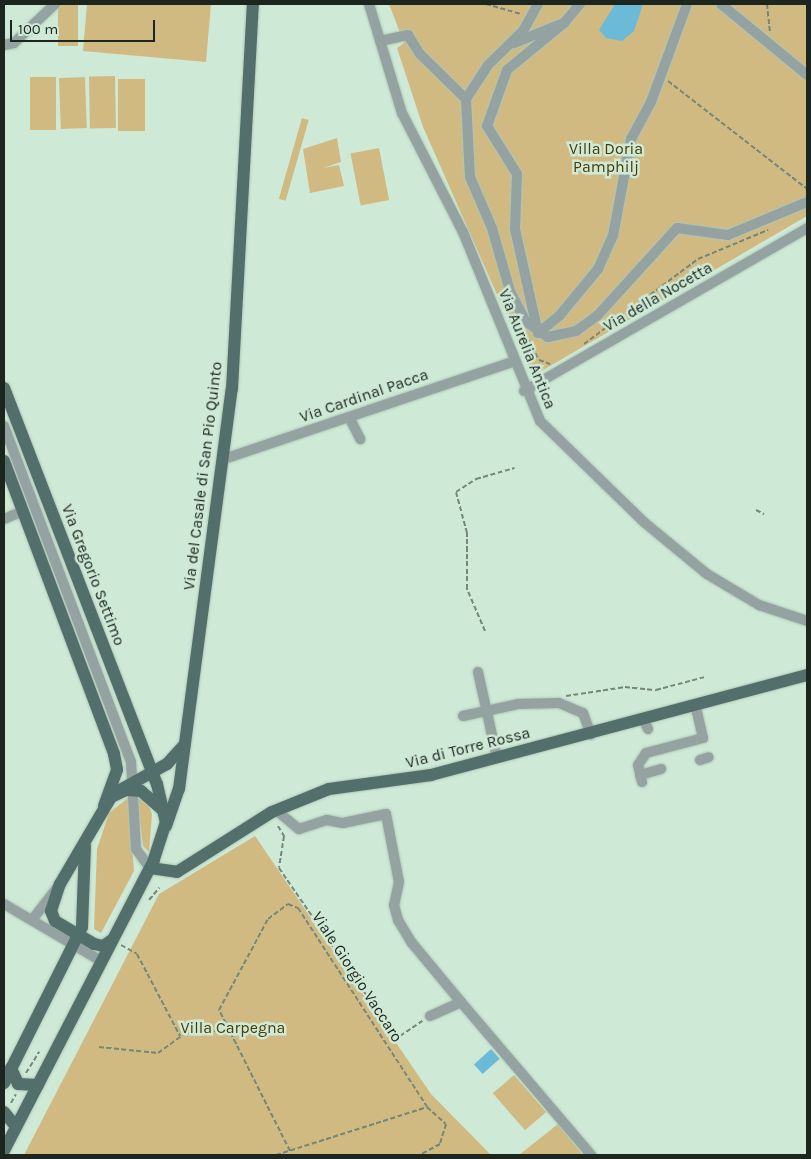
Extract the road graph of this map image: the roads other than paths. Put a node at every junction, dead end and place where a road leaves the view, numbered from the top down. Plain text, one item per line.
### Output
1 (54, 4) edge
2 (253, 4) edge
3 (369, 4) edge
4 (538, 4) edge
5 (580, 4) edge
6 (687, 4) edge
7 (721, 4) edge
8 (564, 23) junction
9 (380, 41) junction
10 (4, 44) edge
11 (511, 44) junction
12 (807, 75) edge
13 (466, 99) junction
14 (807, 202) edge
15 (807, 228) edge
16 (538, 333) junction
17 (513, 362) junction
18 (4, 388) edge
19 (524, 391) junction
20 (349, 417) junction
21 (4, 426) edge
22 (360, 439) dead end
23 (224, 459) junction
24 (4, 461) edge
25 (23, 512) junction
26 (4, 519) edge
27 (807, 620) edge
28 (478, 672) dead end
29 (807, 675) edge
30 (696, 707) junction
31 (487, 712) junction
32 (464, 716) dead end
33 (591, 735) junction
34 (184, 745) junction
35 (497, 758) junction
36 (661, 769) dead end
37 (152, 773) junction
38 (132, 786) junction
39 (104, 806) junction
40 (274, 811) junction
41 (165, 822) junction
42 (86, 844) junction
43 (150, 868) junction
44 (60, 884) junction
45 (4, 904) edge
46 (32, 920) junction
47 (112, 940) junction
48 (76, 941) junction
49 (101, 961) junction
50 (461, 1002) junction
51 (430, 1016) road end
52 (7, 1075) edge
53 (38, 1085) junction
54 (6, 1109) edge
55 (16, 1127) junction
56 (4, 1151) edge
57 (591, 1155) edge

1 - 10 street
2 - 23 main road, Via del Casale di San Pio Quinto
3 - 9 street, Via Aurelia Antica
4 - 11 street
5 - 8 street
6 - 16 street
7 - 12 street
8 - 11 street
8 - 16 street
9 - 13 street
9 - 17 street, Via Aurelia Antica
11 - 13 street
13 - 16 street
14 - 16 street
15 - 19 street, Via della Nocetta
17 - 19 street, Via Aurelia Antica
17 - 20 street, Via Cardinal Pacca
18 - 37 main road, Via Gregorio Settimo
19 - 27 street, Via Aurelia Antica
20 - 22 street
20 - 23 street, Via Cardinal Pacca
21 - 38 street, Via Gregorio Settimo
23 - 34 main road, Via del Casale di San Pio Quinto
24 - 25 main road
25 - 26 street
25 - 39 main road
28 - 31 street
29 - 30 main road, Via di Torre Rossa
30 - 33 main road, Via di Torre Rossa
30 - 36 street
31 - 32 street
31 - 33 street
31 - 35 street
33 - 35 main road, Via di Torre Rossa
34 - 37 main road
34 - 41 main road, Via del Casale di San Pio Quinto
35 - 40 main road, Via di Torre Rossa
37 - 38 main road
37 - 41 main road, Via Gregorio Settimo
38 - 39 main road
38 - 41 main road
38 - 43 street, Via Gregorio Settimo
39 - 42 main road
40 - 43 main road, Via di Torre Rossa
40 - 50 street
41 - 43 main road, Via del Casale di San Pio Quinto
42 - 44 main road
42 - 48 main road
43 - 47 main road, Via del Casale di San Pio Quinto
44 - 46 street
44 - 48 main road
45 - 46 street
46 - 48 street
47 - 48 main road
47 - 49 main road, Via del Casale di San Pio Quinto
48 - 49 street
48 - 52 main road
49 - 53 main road, Via del Casale di San Pio Quinto
50 - 51 street
50 - 57 street
52 - 53 main road
53 - 55 main road, Via del Casale di San Pio Quinto
54 - 55 main road
55 - 56 main road, Via del Casale di San Pio Quinto

